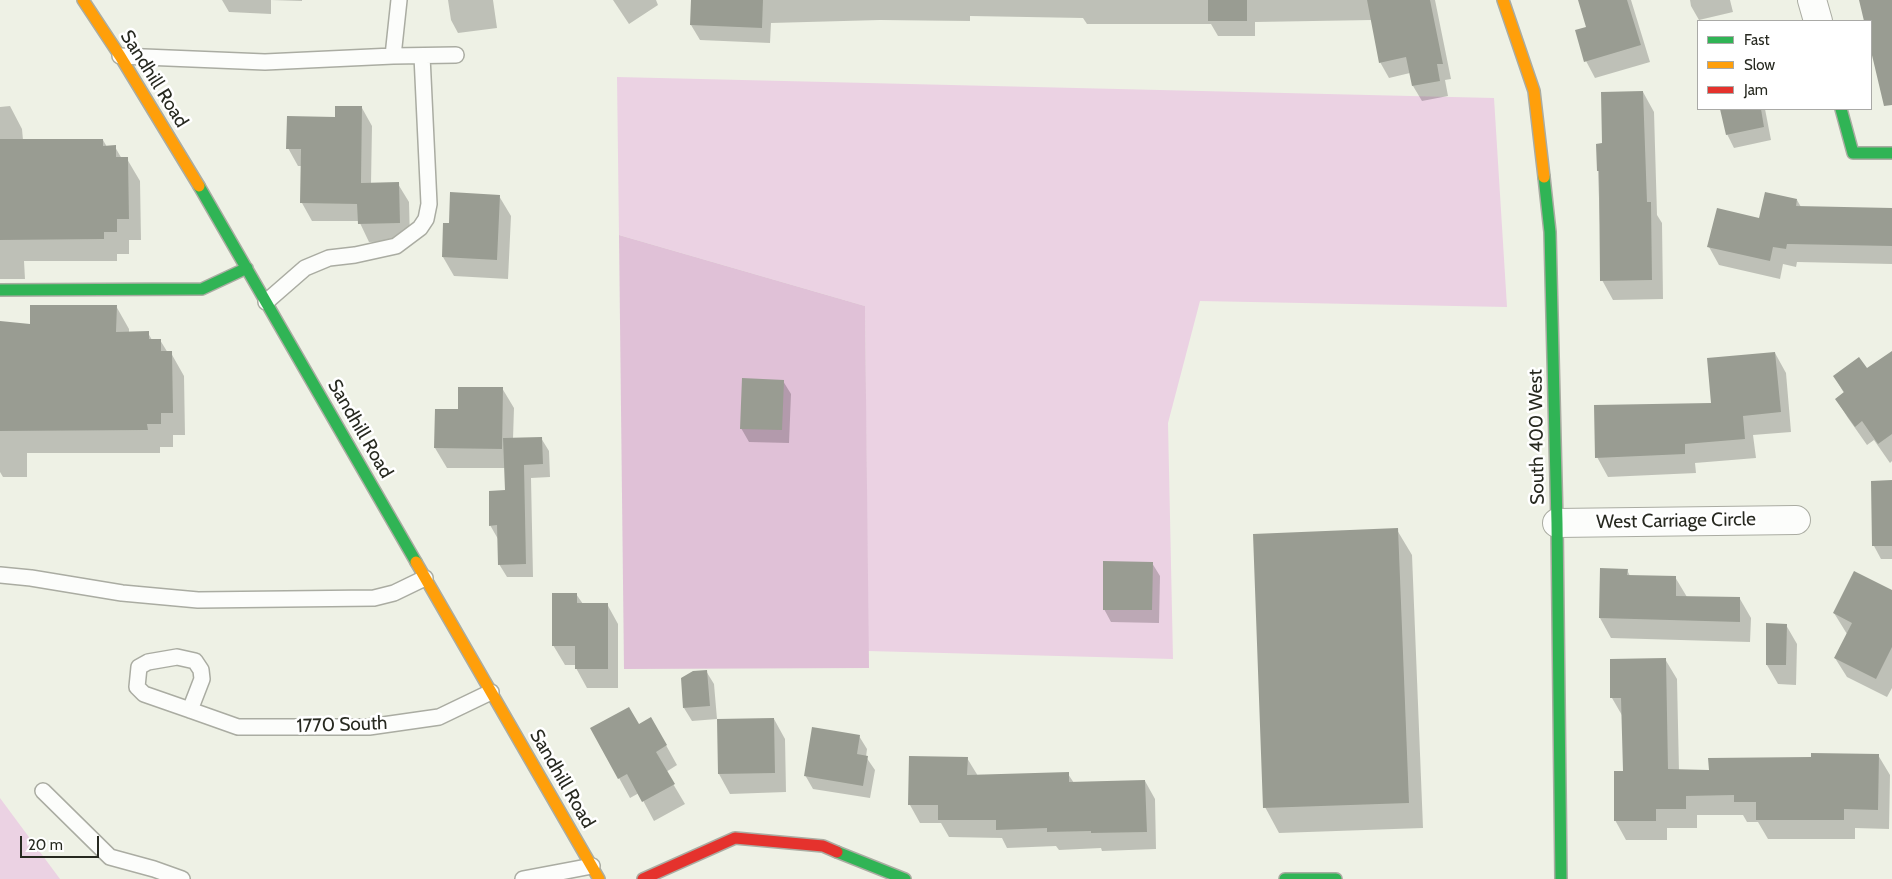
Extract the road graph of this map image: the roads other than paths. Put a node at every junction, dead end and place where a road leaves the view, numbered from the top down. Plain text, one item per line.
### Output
1 (83, 0) edge
2 (399, 0) edge
3 (1502, 0) edge
4 (1812, 0) edge
5 (1818, 20) edge
6 (456, 55) dead end
7 (120, 56) junction
8 (393, 56) junction
9 (422, 56) junction
10 (1841, 110) edge
11 (1892, 153) edge
12 (247, 268) junction
13 (0, 290) edge
14 (266, 302) junction
15 (1796, 520) dead end
16 (1557, 523) junction
17 (0, 575) edge
18 (425, 578) junction
19 (491, 692) junction
20 (190, 710) junction
21 (43, 791) dead end
22 (592, 866) junction
23 (182, 879) edge
24 (523, 879) edge
25 (599, 879) edge
26 (643, 879) edge
27 (905, 879) edge
28 (1285, 879) edge
29 (1336, 879) edge
30 (1562, 879) edge

1 - 7 street, Sandhill Road
2 - 8 lane
3 - 16 street, South 400 West
4 - 5 street
6 - 9 lane
7 - 8 lane
7 - 12 street, Sandhill Road
8 - 9 lane
9 - 14 lane
10 - 11 street
12 - 13 street
12 - 14 street, Sandhill Road
14 - 18 street, Sandhill Road
15 - 16 street, West Carriage Circle
16 - 30 street, South 400 West
17 - 18 lane
18 - 19 street, Sandhill Road
19 - 20 lane, 1770 South
19 - 22 street, Sandhill Road
20 - 20 lane, 1770 South
21 - 23 lane
22 - 24 lane
22 - 25 street, Sandhill Road
26 - 27 street
28 - 29 street

